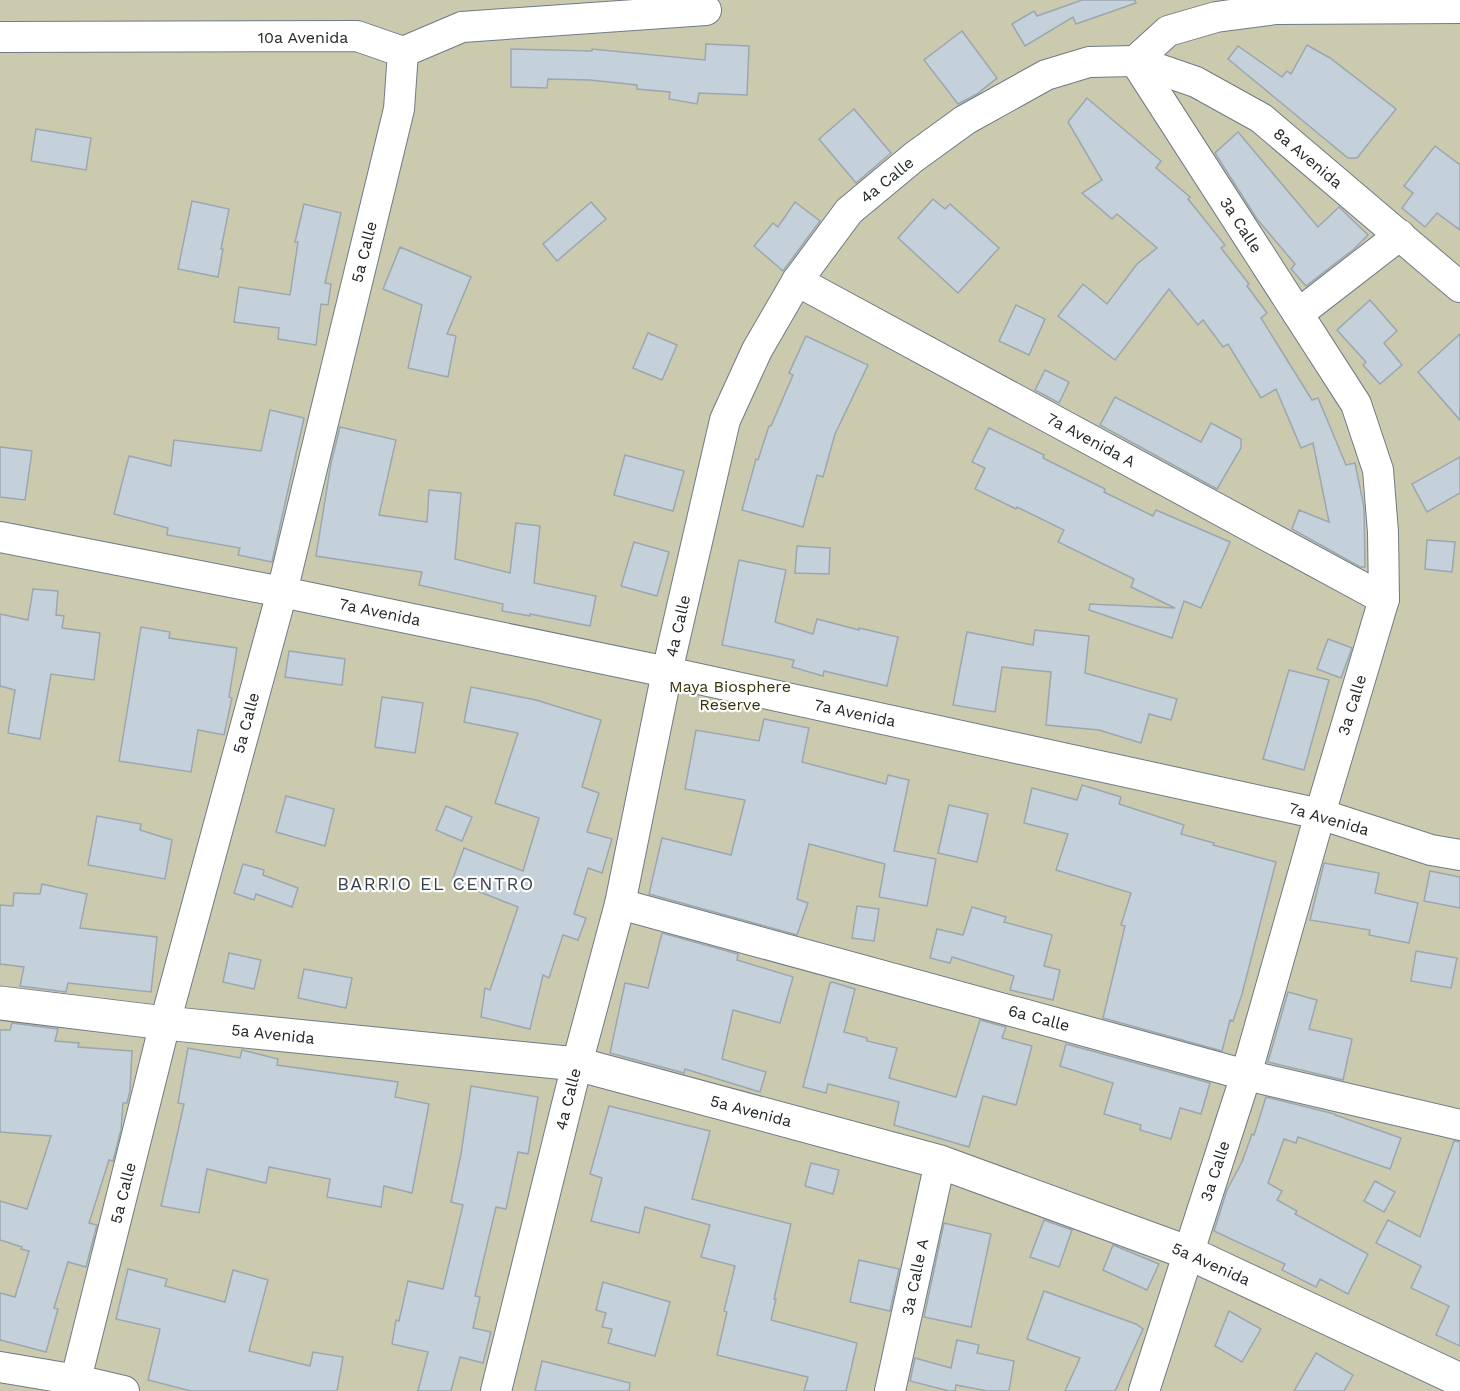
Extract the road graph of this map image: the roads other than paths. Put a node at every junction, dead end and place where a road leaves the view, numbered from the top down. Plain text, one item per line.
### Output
1 (1460, 8) edge
2 (706, 10) dead end
3 (0, 37) edge
4 (403, 52) junction
5 (1135, 61) junction
6 (1400, 235) junction
7 (797, 281) junction
8 (1460, 287) edge
9 (1298, 314) junction
10 (0, 537) edge
11 (282, 592) junction
12 (1384, 599) junction
13 (667, 672) junction
14 (1320, 814) junction
15 (1460, 834) edge
16 (1402, 841) junction
17 (1460, 855) edge
18 (620, 904) junction
19 (0, 1003) edge
20 (165, 1023) junction
21 (577, 1064) junction
22 (1246, 1075) junction
23 (1460, 1125) edge
24 (940, 1162) junction
25 (1189, 1253) junction
26 (0, 1368) edge
27 (1460, 1380) edge
28 (75, 1385) edge
29 (124, 1391) edge
30 (496, 1391) edge
31 (890, 1391) edge
32 (1144, 1391) edge

1 - 5 street
2 - 4 street
3 - 4 street, 10a Avenida
4 - 11 street, 5a Calle
5 - 6 street, 8a Avenida
5 - 7 street, 4a Calle
5 - 9 street, 3a Calle
6 - 8 street, 8a Avenida
6 - 9 street
7 - 12 street, 7a Avenida A
7 - 13 street, 4a Calle
9 - 12 street, 3a Calle
10 - 11 street, 7a Avenida
11 - 13 street, 7a Avenida
11 - 20 street, 5a Calle
12 - 14 street, 3a Calle
13 - 14 street, 7a Avenida
13 - 18 street, 4a Calle
14 - 16 street, 7a Avenida
14 - 22 street, 3a Calle
15 - 16 street
16 - 17 street, 7a Avenida
18 - 21 street, 4a Calle
18 - 22 street, 6a Calle
19 - 20 street, 5a Avenida
20 - 21 street, 5a Avenida
20 - 28 street, 5a Calle
21 - 24 street, 5a Avenida
21 - 30 street, 4a Calle
22 - 23 street, 6a Calle
22 - 25 street, 3a Calle
24 - 25 street, 5a Avenida
24 - 31 street, 3a Calle A
25 - 27 street, 5a Avenida
25 - 32 street, 3a Calle
26 - 28 street
28 - 29 street

